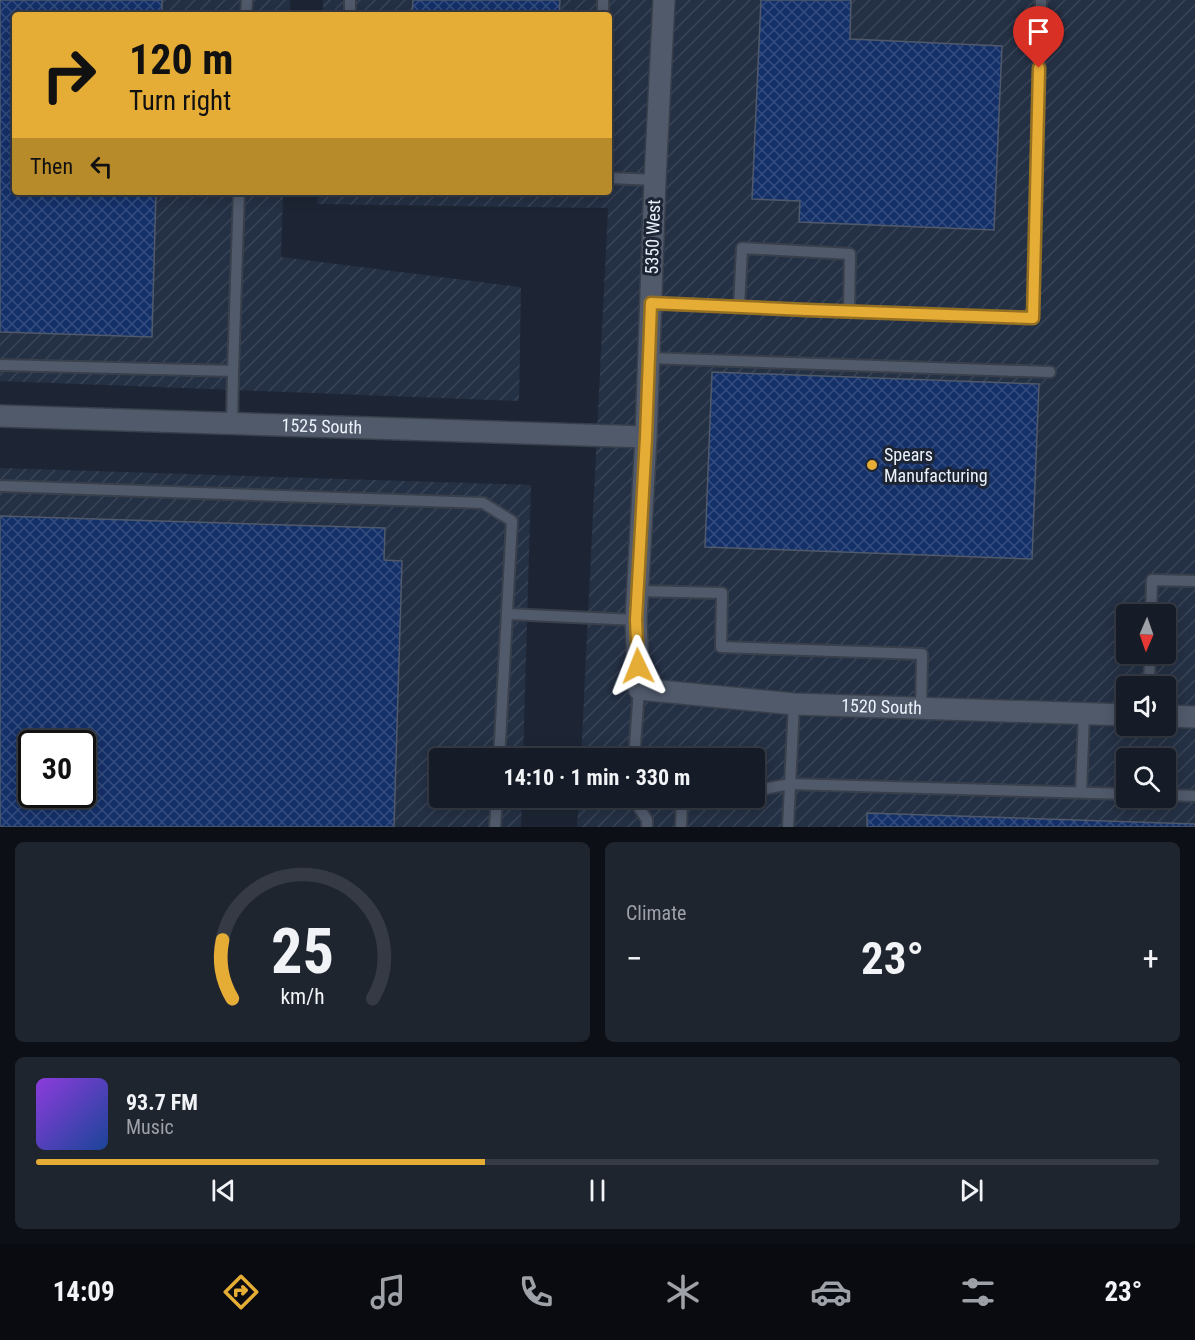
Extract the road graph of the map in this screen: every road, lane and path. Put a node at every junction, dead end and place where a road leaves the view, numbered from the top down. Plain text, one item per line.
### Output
1 (664, 0) edge
2 (1041, 0) edge
3 (612, 178) edge
4 (655, 180) junction
5 (240, 195) edge
6 (651, 303) junction
7 (739, 307) junction
8 (849, 312) junction
9 (648, 358) junction
10 (0, 364) edge
11 (233, 371) junction
12 (1050, 372) dead end
13 (0, 416) edge
14 (232, 424) junction
15 (646, 437) junction
16 (0, 486) edge
17 (1195, 581) edge
18 (638, 591) junction
19 (1151, 604) edge
20 (507, 614) junction
21 (636, 620) junction
22 (639, 689) junction
23 (794, 704) junction
24 (921, 708) junction
25 (1084, 714) junction
26 (1116, 715) edge
27 (1176, 716) edge
28 (1195, 717) edge
29 (500, 748) edge
30 (635, 748) edge
31 (790, 784) junction
32 (765, 789) edge
33 (1081, 792) junction
34 (1116, 794) edge
35 (1176, 795) edge
36 (1195, 796) edge
37 (496, 808) edge
38 (640, 808) edge
39 (682, 808) edge
40 (495, 827) edge
41 (647, 827) edge
42 (681, 827) edge
43 (788, 827) edge

1 - 4 street, 5350 West
2 - 8 lane
3 - 4 lane
4 - 6 street, 5350 West
5 - 11 lane
6 - 7 lane
6 - 9 street, 5350 West
7 - 8 lane
7 - 8 lane
9 - 12 lane
9 - 15 street, 5350 West
10 - 11 lane
11 - 14 lane
13 - 14 street, 1525 South
14 - 15 street, 1525 South
15 - 18 street, 5350 West
16 - 20 lane
17 - 19 lane
18 - 21 street, 5350 West
18 - 24 lane
20 - 21 lane
20 - 29 lane
21 - 22 street, 5350 West
22 - 23 street, 1520 South
22 - 30 lane
23 - 24 street, 1520 South
23 - 31 lane
24 - 25 street, 1520 South
25 - 26 street, 1520 South
25 - 33 lane
27 - 28 street
31 - 32 lane
31 - 33 lane
31 - 43 lane
33 - 34 lane
35 - 36 lane
37 - 40 lane
38 - 41 lane
39 - 42 lane

